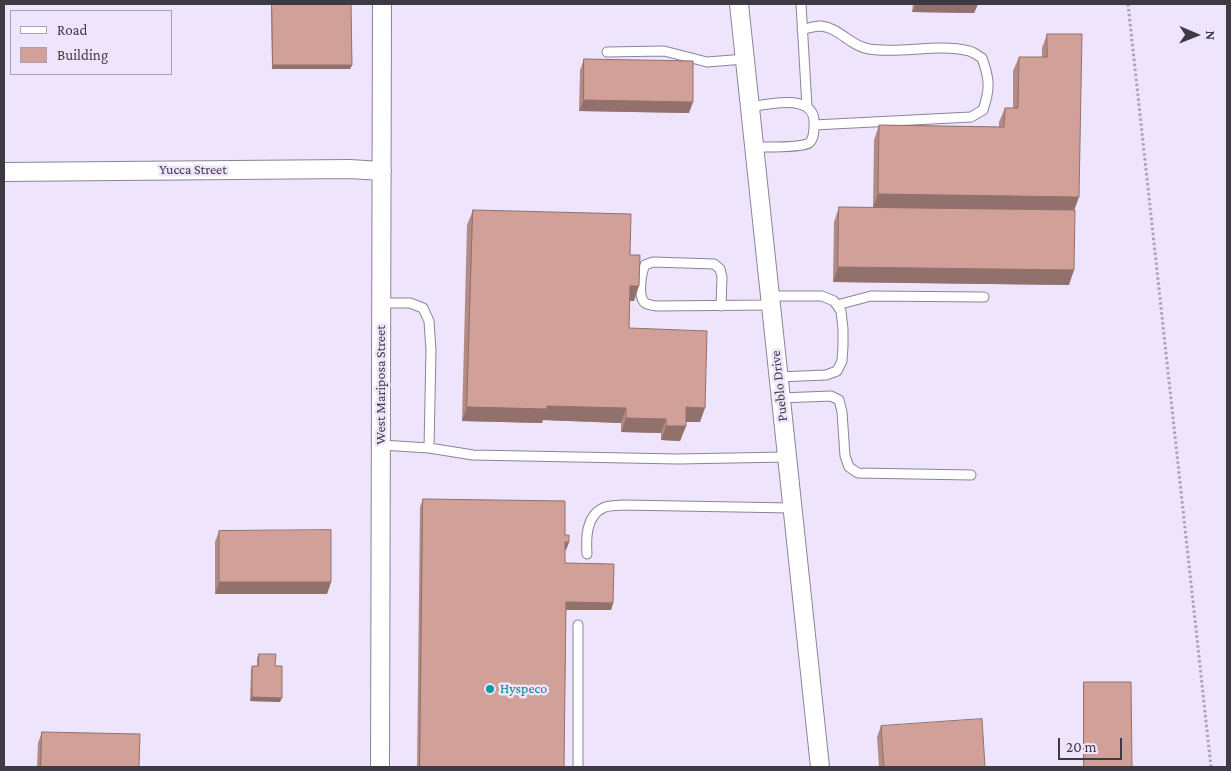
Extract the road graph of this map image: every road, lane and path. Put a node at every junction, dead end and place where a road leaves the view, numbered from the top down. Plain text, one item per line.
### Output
1 (382, 4) edge
2 (739, 4) edge
3 (801, 4) edge
4 (1128, 4) edge
5 (802, 30) junction
6 (606, 52) dead end
7 (745, 59) junction
8 (750, 107) junction
9 (807, 107) junction
10 (814, 124) junction
11 (754, 147) junction
12 (382, 171) junction
13 (4, 172) edge
14 (984, 297) dead end
15 (770, 300) junction
16 (381, 303) junction
17 (837, 305) junction
18 (722, 306) junction
19 (778, 377) junction
20 (780, 398) junction
21 (381, 445) junction
22 (428, 448) junction
23 (786, 457) junction
24 (971, 475) dead end
25 (792, 508) junction
26 (587, 554) dead end
27 (578, 625) dead end
28 (380, 767) edge
29 (578, 767) edge
30 (820, 767) edge
31 (1211, 767) edge

1 - 12 street, West Mariposa Street
2 - 7 street, Pueblo Drive
3 - 5 lane
4 - 31 path
5 - 9 lane
5 - 10 lane
6 - 7 lane
7 - 8 street, Pueblo Drive
8 - 9 lane
8 - 11 street, Pueblo Drive
9 - 10 lane
10 - 11 lane
11 - 15 street, Pueblo Drive
12 - 13 street, Yucca Street
12 - 16 street, West Mariposa Street
14 - 17 lane
15 - 17 lane
15 - 18 lane
15 - 19 street, Pueblo Drive
16 - 21 street, West Mariposa Street
16 - 22 lane
17 - 19 lane
18 - 18 lane
19 - 20 street, Pueblo Drive
20 - 23 street, Pueblo Drive
20 - 24 lane
21 - 22 lane
21 - 28 street, West Mariposa Street
22 - 23 lane
23 - 25 street, Pueblo Drive
25 - 26 lane
25 - 30 street, Pueblo Drive
27 - 29 lane

